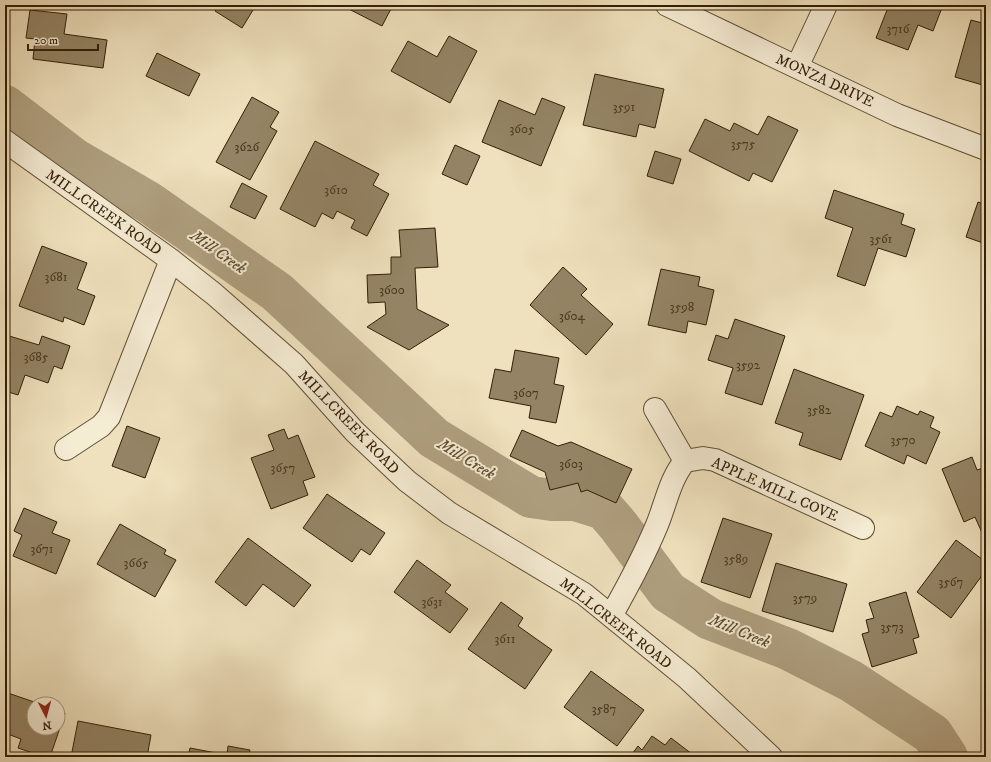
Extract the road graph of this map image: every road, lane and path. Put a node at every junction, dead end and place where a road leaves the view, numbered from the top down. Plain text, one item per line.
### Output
1 (667, 5) edge
2 (826, 5) edge
3 (797, 67) junction
4 (5, 141) edge
5 (986, 149) edge
6 (171, 260) junction
7 (655, 409) dead end
8 (66, 449) dead end
9 (685, 460) junction
10 (863, 528) dead end
11 (611, 616) junction
12 (771, 757) edge

1 - 3 street, MONZA DRIVE
2 - 3 street
3 - 5 street, MONZA DRIVE
4 - 6 street, MILLCREEK ROAD
6 - 8 street
6 - 11 street, MILLCREEK ROAD
7 - 9 street
9 - 10 street, APPLE MILL COVE
9 - 11 street
11 - 12 street, MILLCREEK ROAD

